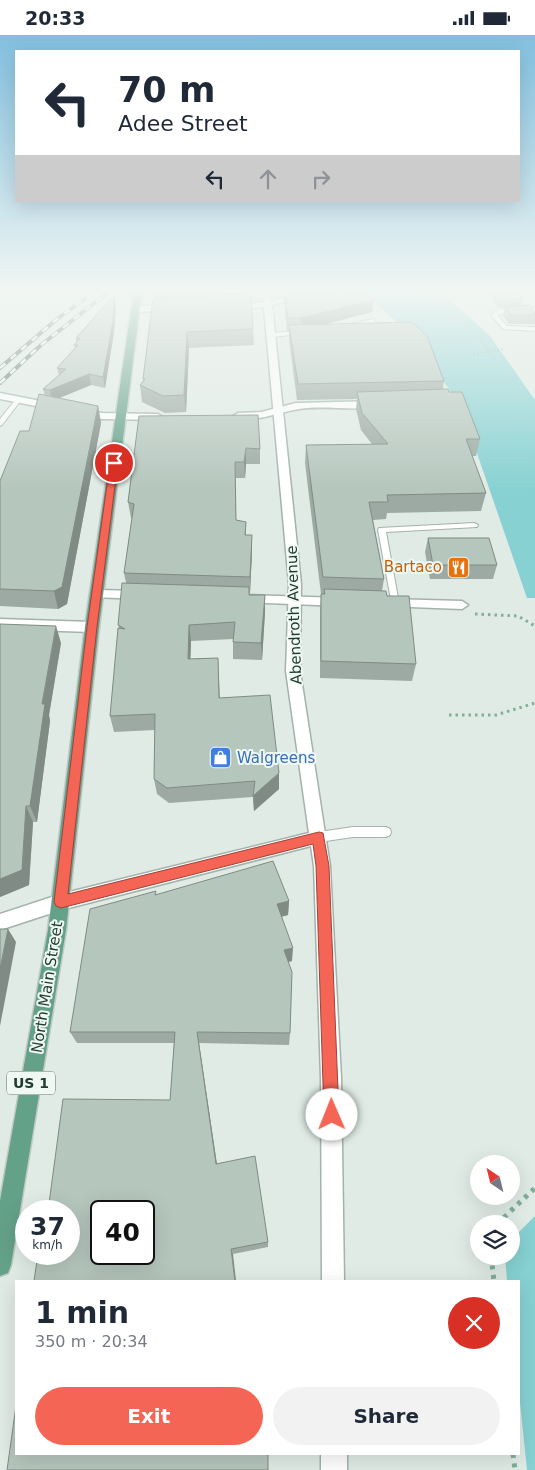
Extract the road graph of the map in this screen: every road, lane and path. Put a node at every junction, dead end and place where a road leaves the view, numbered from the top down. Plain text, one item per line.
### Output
1 (129, 357) edge
2 (273, 357) edge
3 (0, 396) edge
4 (18, 400) junction
5 (391, 403) edge
6 (279, 411) junction
7 (224, 416) edge
8 (121, 417) junction
9 (168, 417) edge
10 (0, 424) edge
11 (474, 525) dead end
12 (97, 594) junction
13 (158, 596) edge
14 (234, 598) edge
15 (295, 601) junction
16 (356, 602) edge
17 (376, 603) edge
18 (395, 603) junction
19 (462, 605) dead end
20 (473, 614) dead end
21 (0, 624) edge
22 (535, 626) edge
23 (92, 627) junction
24 (535, 703) edge
25 (449, 715) dead end
26 (386, 832) dead end
27 (319, 837) junction
28 (61, 902) junction
29 (0, 922) edge
30 (535, 1188) edge
31 (506, 1215) edge
32 (0, 1265) edge
33 (492, 1265) edge
34 (333, 1280) edge
35 (494, 1280) edge
36 (334, 1455) edge
37 (513, 1455) edge
38 (334, 1470) edge
39 (515, 1470) edge

1 - 8 main road, North Main Street / US 1
2 - 6 street, Abendroth Avenue
3 - 4 street
4 - 8 street
4 - 10 lane
5 - 6 street
6 - 7 street
6 - 15 street, Abendroth Avenue
8 - 9 street
8 - 12 main road, North Main Street / US 1
11 - 18 lane
12 - 13 street
12 - 23 main road, North Main Street / US 1
14 - 15 street
15 - 16 street
15 - 27 street, Abendroth Avenue
17 - 18 street
18 - 19 street
20 - 22 path
21 - 23 street
23 - 28 main road, North Main Street / US 1
24 - 25 path
26 - 27 lane
27 - 28 street
27 - 34 street, Abendroth Avenue
28 - 29 street
28 - 32 main road, North Main Street / US 1
30 - 31 path
33 - 35 path
36 - 38 street
37 - 39 path

